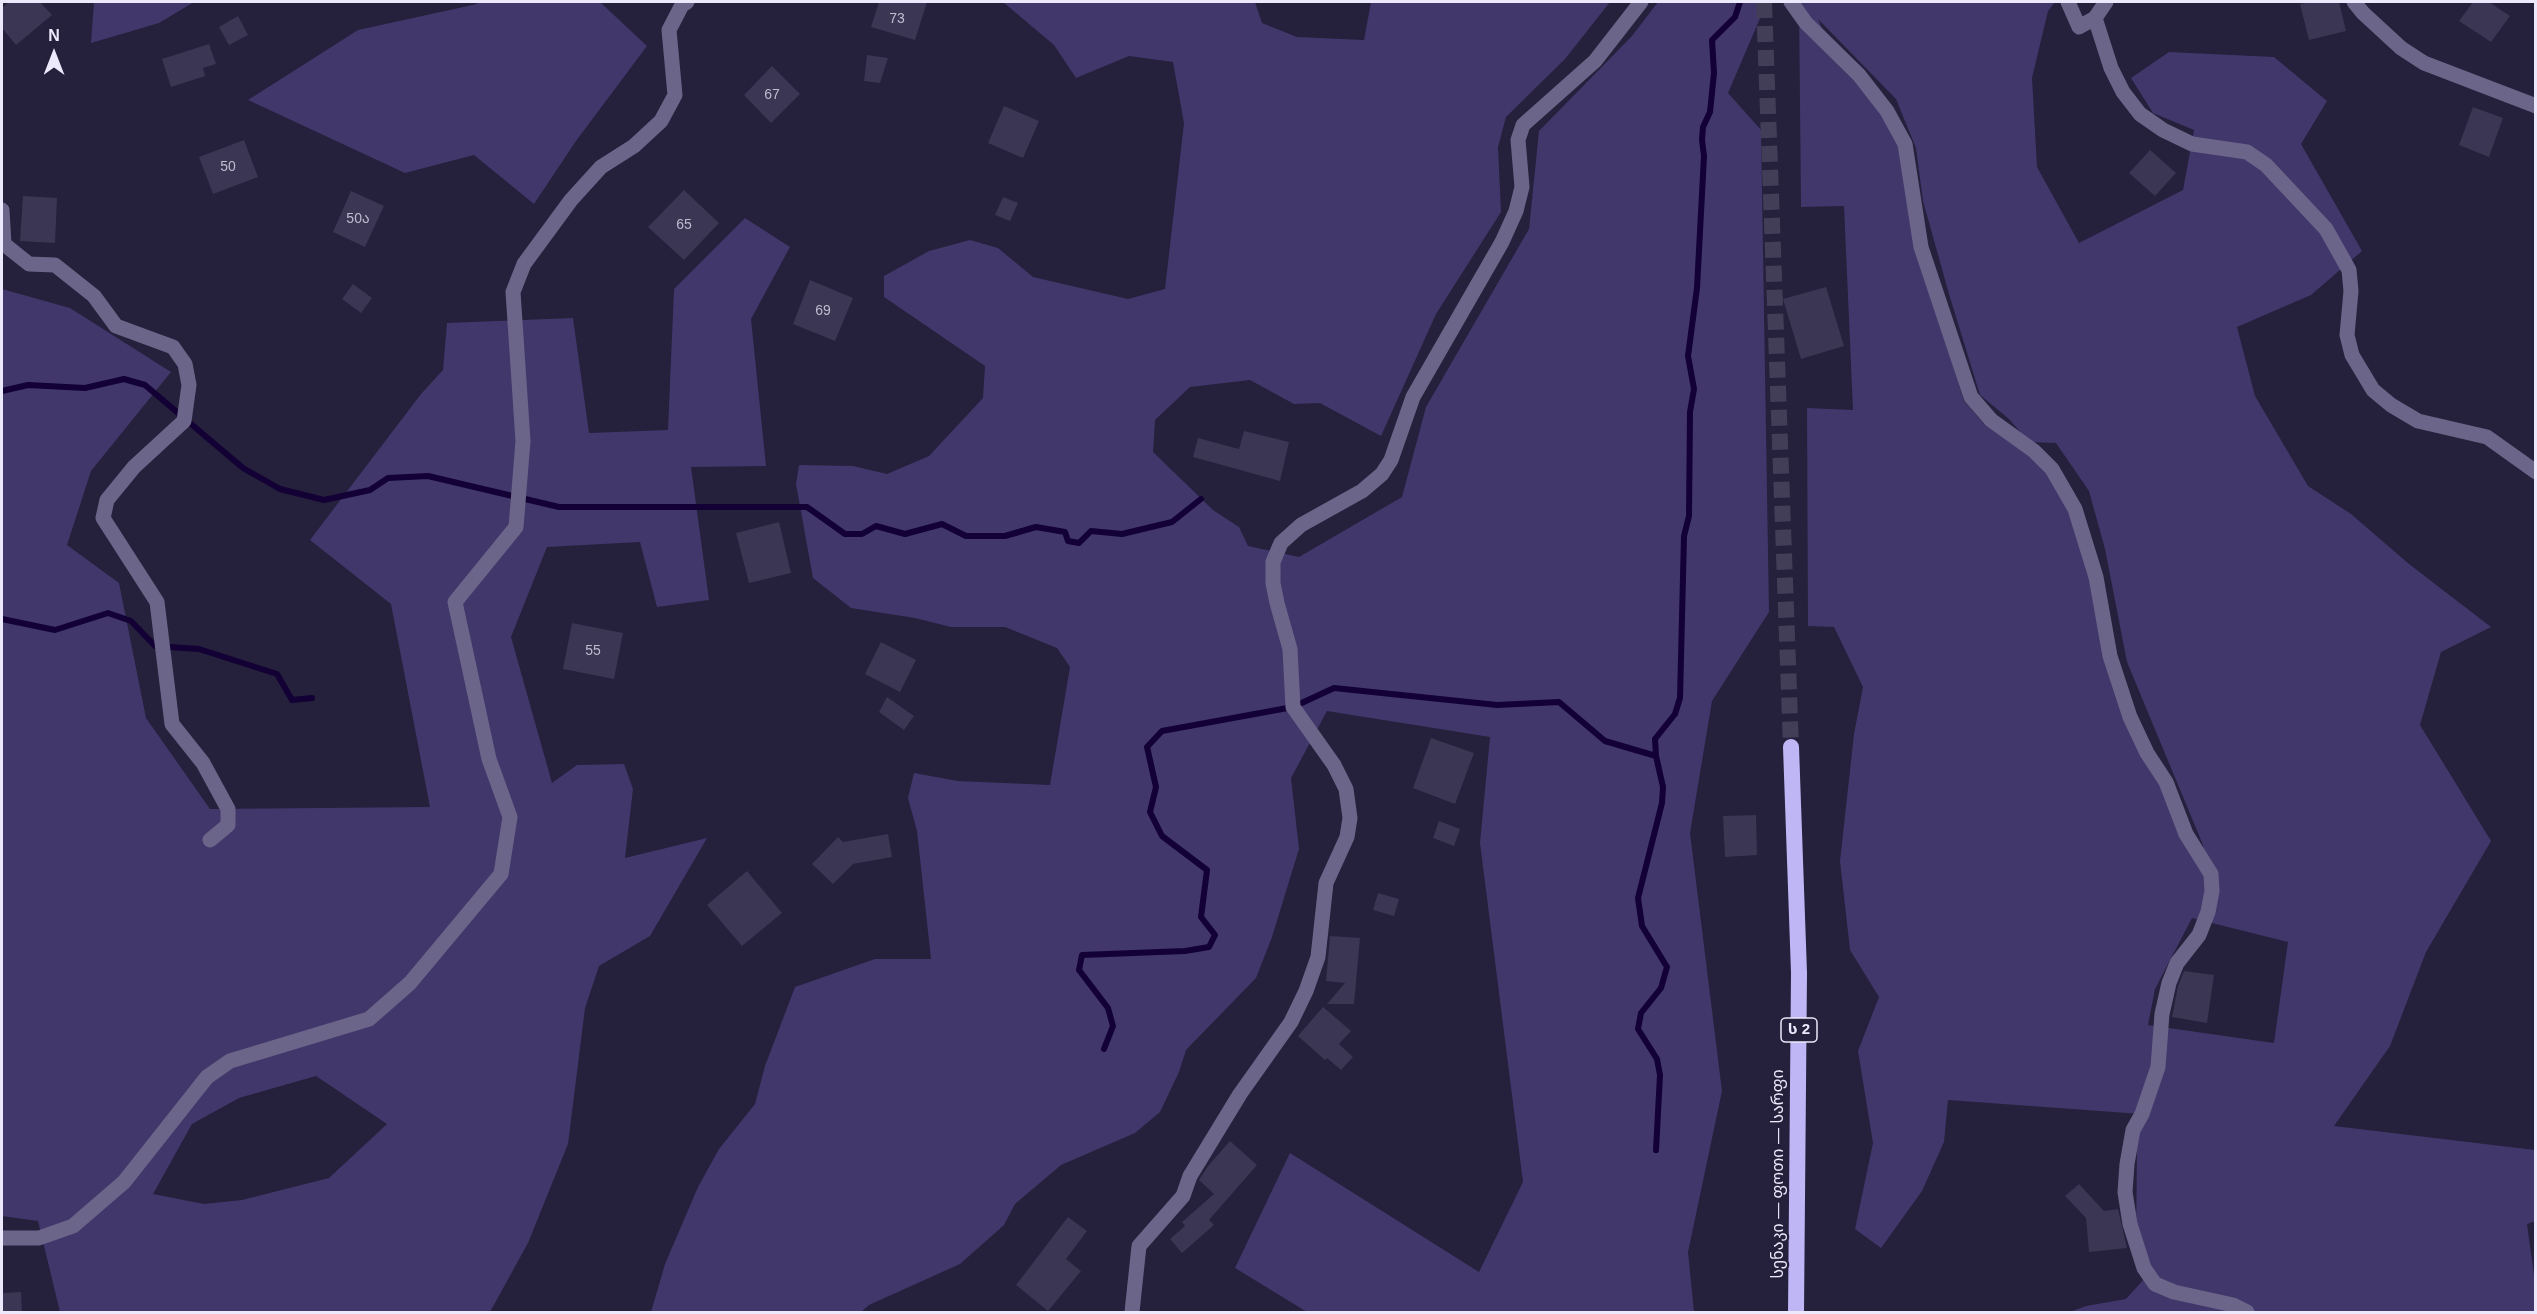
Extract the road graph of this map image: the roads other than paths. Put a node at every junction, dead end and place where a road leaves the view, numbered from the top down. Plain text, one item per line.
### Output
1 (687, 2) edge
2 (1641, 2) edge
3 (1791, 2) edge
4 (2067, 2) edge
5 (2106, 2) edge
6 (2354, 2) edge
7 (2095, 18) junction
8 (2535, 106) edge
9 (2, 210) edge
10 (2535, 472) edge
11 (1791, 747) tunnel mouth
12 (210, 840) dead end
13 (2, 1238) edge
14 (1132, 1312) edge
15 (1796, 1312) edge
16 (2247, 1312) edge

1 - 13 street
2 - 14 street
3 - 16 street
4 - 7 street
5 - 7 street
6 - 8 street
7 - 10 street
9 - 12 street
11 - 15 highway, სენაკი — ფოთი — სარფი / ს 2

